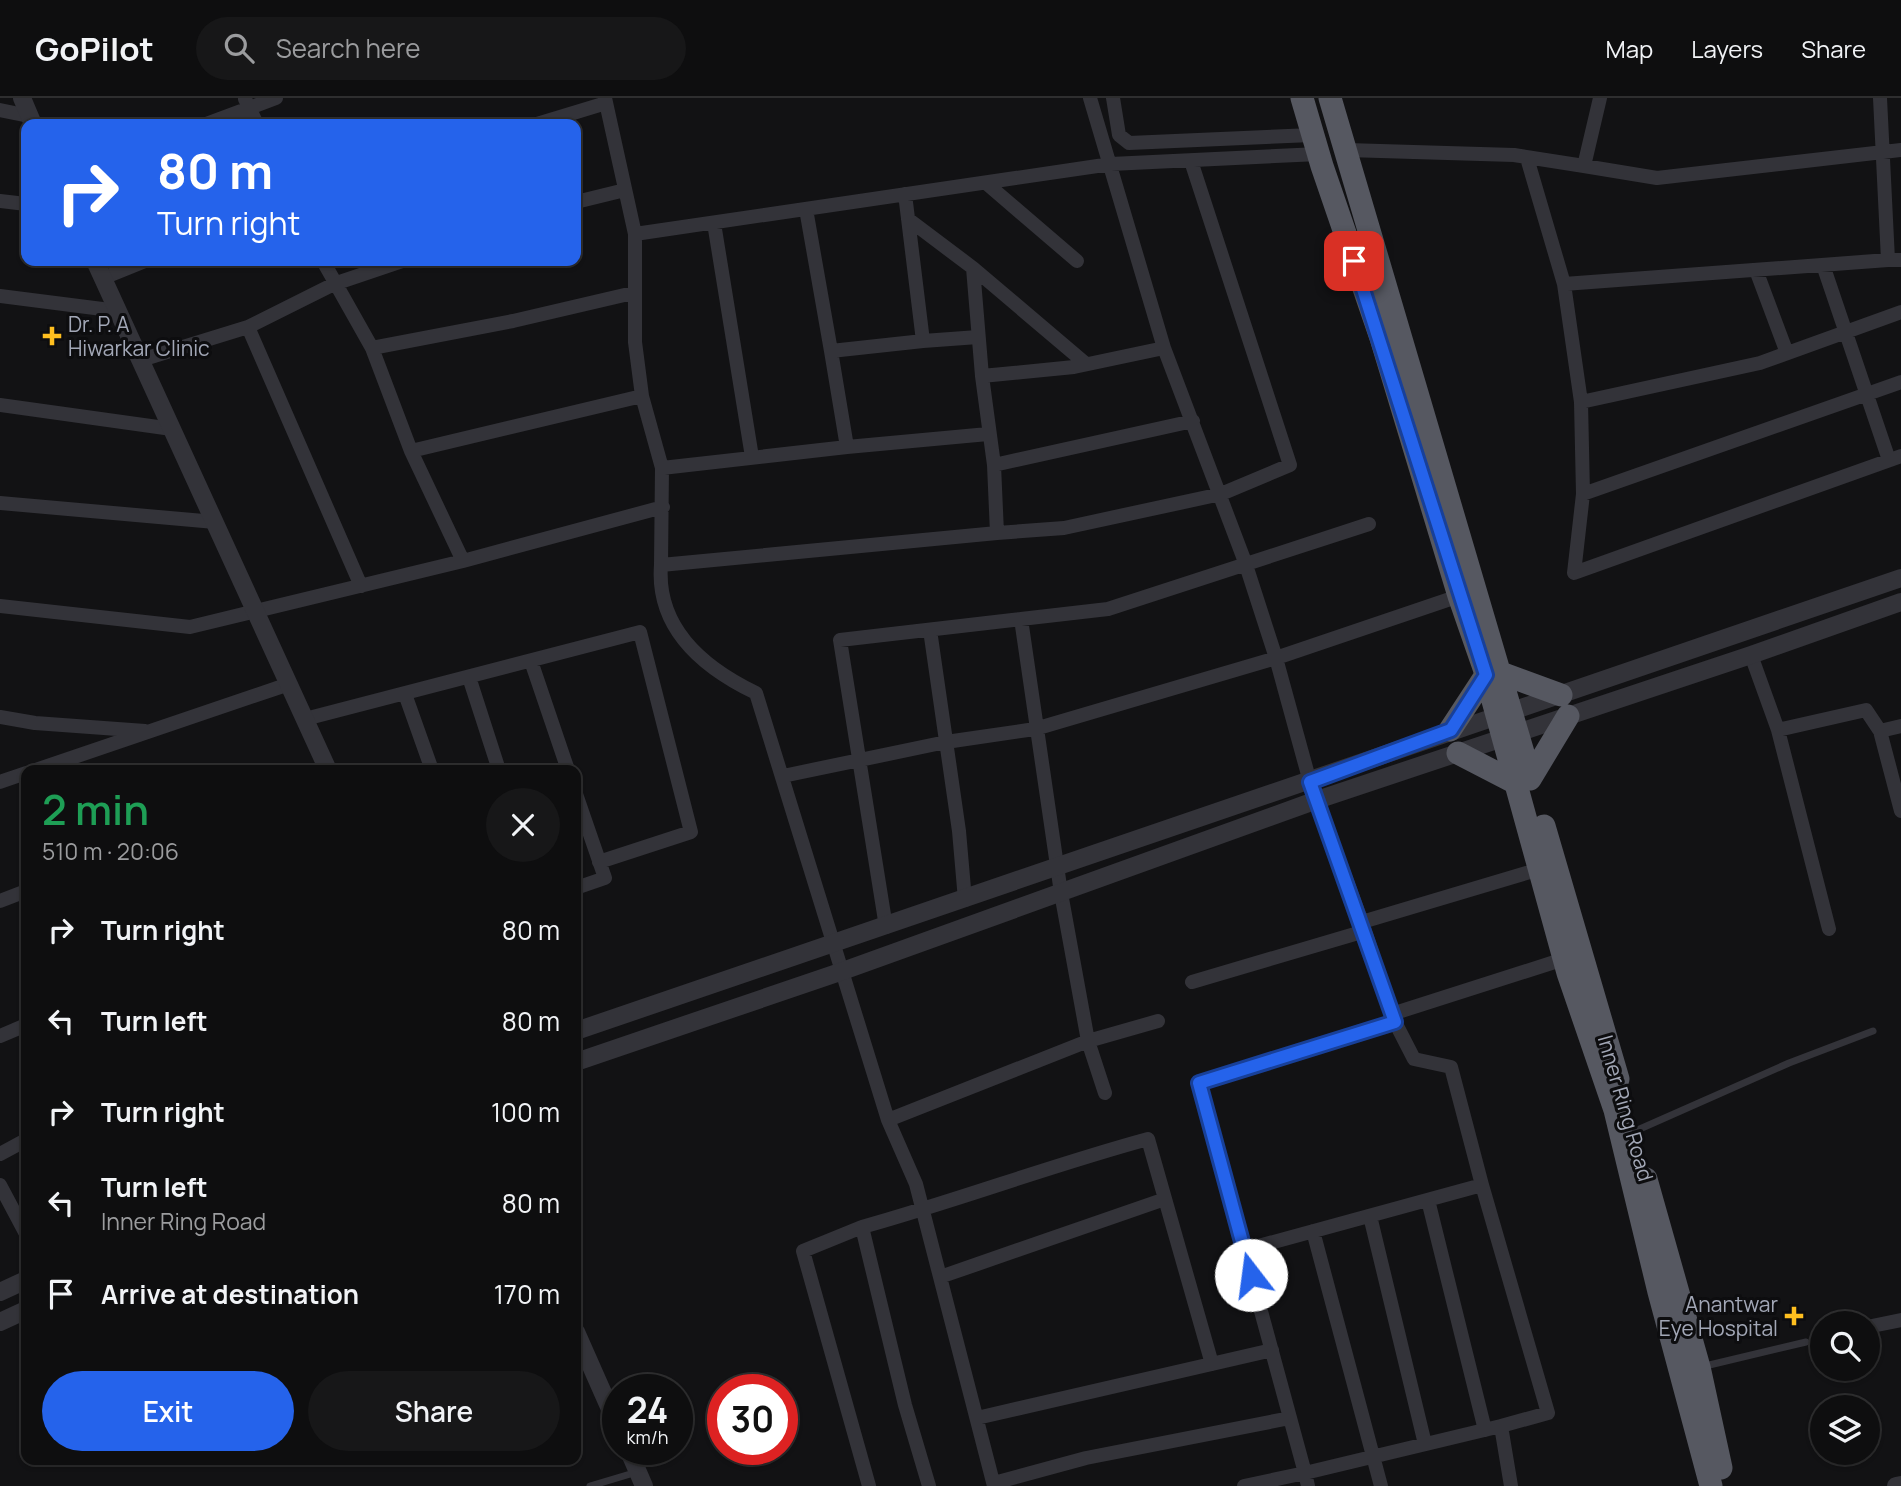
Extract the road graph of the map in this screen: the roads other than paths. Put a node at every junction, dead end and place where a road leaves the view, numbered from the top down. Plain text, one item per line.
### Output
1 (22, 98) edge
2 (276, 98) edge
3 (1090, 98) edge
4 (1112, 98) edge
5 (1302, 98) edge
6 (1330, 98) edge
7 (1600, 98) edge
8 (1880, 98) edge
9 (606, 100) edge
10 (247, 102) edge
11 (0, 110) edge
12 (28, 119) edge
13 (31, 119) edge
14 (215, 119) edge
15 (255, 119) edge
16 (551, 119) edge
17 (1316, 145) junction
18 (1347, 150) junction
19 (1901, 150) edge
20 (1883, 152) junction
21 (1527, 158) junction
22 (1191, 160) junction
23 (1111, 164) junction
24 (1584, 166) junction
25 (986, 183) junction
26 (625, 191) junction
27 (905, 194) junction
28 (0, 201) edge
29 (581, 201) edge
30 (21, 203) edge
31 (806, 209) junction
32 (908, 219) junction
33 (714, 223) junction
34 (635, 233) junction
35 (1895, 260) edge
36 (1077, 261) dead end
37 (1824, 265) junction
38 (97, 266) edge
39 (133, 266) edge
40 (325, 266) edge
41 (387, 266) edge
42 (973, 268) junction
43 (1756, 270) junction
44 (103, 278) junction
45 (334, 284) junction
46 (1564, 284) junction
47 (633, 293) junction
48 (0, 296) edge
49 (118, 311) junction
50 (1901, 312) edge
51 (248, 327) junction
52 (1846, 332) junction
53 (978, 337) junction
54 (923, 341) junction
55 (372, 348) junction
56 (1164, 348) junction
57 (831, 351) junction
58 (1787, 353) junction
59 (141, 360) junction
60 (1085, 363) junction
61 (982, 376) junction
62 (1901, 382) edge
63 (1867, 394) junction
64 (642, 396) junction
65 (1581, 402) junction
66 (0, 405) edge
67 (1194, 422) junction
68 (172, 429) junction
69 (988, 435) junction
70 (847, 447) junction
71 (411, 451) junction
72 (752, 457) junction
73 (1895, 458) edge
74 (994, 465) junction
75 (662, 468) junction
76 (1221, 494) junction
77 (1583, 494) junction
78 (0, 503) edge
79 (663, 506) junction
80 (215, 522) junction
81 (1369, 524) dead end
82 (997, 533) junction
83 (463, 561) junction
84 (1245, 562) junction
85 (661, 565) junction
86 (1901, 578) edge
87 (361, 586) junction
88 (1459, 596) junction
89 (1901, 602) edge
90 (0, 606) edge
91 (256, 612) junction
92 (1021, 619) junction
93 (930, 630) junction
94 (1751, 656) junction
95 (1276, 659) junction
96 (531, 661) junction
97 (1493, 674) junction
98 (468, 677) junction
99 (289, 684) junction
100 (405, 694) junction
101 (1564, 705) junction
102 (1505, 712) junction
103 (0, 717) edge
104 (305, 719) junction
105 (1901, 726) edge
106 (1035, 729) junction
107 (1451, 730) junction
108 (1778, 730) junction
109 (151, 731) junction
110 (1880, 731) junction
111 (1511, 735) junction
112 (946, 742) junction
113 (1458, 753) junction
114 (859, 761) junction
115 (51, 765) edge
116 (326, 765) edge
117 (430, 765) edge
118 (497, 765) edge
119 (566, 765) edge
120 (21, 776) edge
121 (783, 776) junction
122 (1523, 781) junction
123 (0, 782) edge
124 (1310, 782) junction
125 (1317, 800) junction
126 (581, 809) edge
127 (1901, 811) edge
128 (599, 862) junction
129 (1057, 868) junction
130 (1540, 869) junction
131 (581, 886) edge
132 (21, 893) edge
133 (1061, 893) junction
134 (965, 900) junction
135 (0, 901) edge
136 (1363, 926) junction
137 (886, 927) junction
138 (1829, 929) dead end
139 (832, 945) junction
140 (1564, 959) junction
141 (840, 972) junction
142 (1192, 982) dead end
143 (1393, 1018) junction
144 (1158, 1021) dead end
145 (21, 1027) edge
146 (581, 1029) edge
147 (1873, 1031) dead end
148 (0, 1037) edge
149 (1088, 1041) junction
150 (581, 1060) edge
151 (1105, 1093) dead end
152 (888, 1120) junction
153 (1633, 1132) junction
154 (21, 1143) edge
155 (0, 1154) edge
156 (0, 1185) edge
157 (1482, 1185) junction
158 (1165, 1199) junction
159 (1428, 1200) junction
160 (923, 1210) junction
161 (1370, 1216) junction
162 (21, 1225) edge
163 (862, 1227) junction
164 (1313, 1231) junction
165 (1244, 1250) junction
166 (940, 1277) junction
167 (21, 1282) edge
168 (0, 1292) edge
169 (21, 1312) edge
170 (1901, 1320) edge
171 (0, 1322) edge
172 (1880, 1324) edge
173 (1806, 1342) dead end
174 (581, 1343) edge
175 (1272, 1350) junction
176 (1212, 1364) junction
177 (1699, 1367) junction
178 (602, 1391) edge
179 (977, 1418) junction
180 (1290, 1418) junction
181 (1501, 1426) junction
182 (1485, 1430) junction
183 (1425, 1444) junction
184 (1371, 1457) junction
185 (641, 1479) edge
186 (1306, 1479) edge
187 (994, 1485) edge
188 (590, 1486) edge
189 (869, 1486) edge
190 (929, 1486) edge
191 (1244, 1486) edge
192 (1381, 1486) edge
193 (1511, 1486) edge
194 (1711, 1486) edge
195 (1726, 1486) edge

1 - 13 street
2 - 10 street
3 - 23 street
4 - 17 street
5 - 17 highway
6 - 18 highway
7 - 24 street
8 - 20 street
9 - 16 street
9 - 26 street
10 - 14 street
10 - 15 street
11 - 12 street
17 - 22 street
17 - 88 highway
18 - 21 street
18 - 97 highway
19 - 20 street
20 - 24 street
20 - 35 street
21 - 24 street
21 - 46 street
22 - 23 street
22 - 76 street
23 - 25 street
23 - 56 street
25 - 27 street
25 - 36 street
26 - 29 street
26 - 34 street
27 - 31 street
27 - 32 street
28 - 30 street
31 - 33 street
31 - 57 street
32 - 42 street
32 - 54 street
33 - 34 street
33 - 72 street
34 - 47 street
35 - 37 street
37 - 43 street
37 - 52 street
38 - 44 street
39 - 44 street
40 - 45 street
41 - 45 street
42 - 53 street
42 - 60 street
43 - 46 street
43 - 58 street
44 - 49 street
45 - 51 street
45 - 55 street
46 - 65 street
47 - 55 street
47 - 64 street
48 - 49 street
49 - 59 street
50 - 52 street
51 - 59 street
51 - 87 street
52 - 58 street
52 - 63 street
53 - 54 street
53 - 61 street
54 - 57 street
55 - 71 street
56 - 60 street
56 - 67 street
57 - 70 street
58 - 65 street
59 - 68 street
60 - 61 street
61 - 69 street
62 - 63 street
63 - 73 street
63 - 77 street
64 - 71 street
64 - 75 street
65 - 77 street
66 - 68 street
67 - 74 street
67 - 76 street
68 - 80 street
69 - 70 street
69 - 74 street
70 - 72 street
71 - 83 street
72 - 75 street
73 - 77 street
74 - 82 street
75 - 79 street
76 - 82 street
76 - 84 street
78 - 80 street
79 - 83 street
79 - 85 street
80 - 91 street
81 - 84 street
82 - 85 street
83 - 87 street
84 - 92 street
84 - 95 street
85 - 121 street
86 - 101 street
87 - 91 street
88 - 95 street
88 - 97 highway
89 - 94 street
90 - 91 street
91 - 99 street
92 - 93 street
92 - 106 street
93 - 112 street
93 - 114 street
94 - 101 street
94 - 108 street
95 - 106 street
95 - 124 street
96 - 98 street
96 - 119 street
96 - 128 street
97 - 101 highway
97 - 102 highway
97 - 107 highway
98 - 100 street
98 - 118 street
99 - 104 street
99 - 109 street
100 - 104 street
100 - 117 street
101 - 102 street
101 - 111 street
101 - 122 highway
102 - 107 street
102 - 111 highway, Inner Ring Road
103 - 109 street
104 - 116 street
105 - 110 street
106 - 112 street
106 - 129 street
107 - 124 street
108 - 110 street
108 - 138 street
109 - 115 street
110 - 127 street
111 - 113 street
111 - 122 highway, Inner Ring Road
112 - 114 street
112 - 134 street
113 - 122 highway
113 - 125 street
114 - 121 street
114 - 137 street
120 - 123 street
121 - 139 street
122 - 130 highway, Inner Ring Road
122 - 153 highway, Inner Ring Road
124 - 125 street
124 - 129 street
125 - 133 street
125 - 136 street
126 - 128 street
128 - 131 street
129 - 133 street
129 - 134 street
130 - 136 street
130 - 140 highway, Inner Ring Road
132 - 135 street
133 - 141 street
133 - 149 street
134 - 137 street
136 - 142 street
136 - 143 street
137 - 139 street
139 - 141 street
139 - 146 street
140 - 143 street
140 - 194 highway, Inner Ring Road
141 - 150 street
141 - 152 street
143 - 157 street
143 - 165 street
144 - 149 street
145 - 148 street
147 - 153 lane
149 - 151 street
149 - 152 street
152 - 160 street
153 - 177 highway, Inner Ring Road
154 - 155 street
156 - 162 street
157 - 159 street
157 - 181 street
158 - 160 street
158 - 166 street
158 - 176 street
159 - 161 street
159 - 182 street
160 - 163 street
160 - 166 street
161 - 164 street
161 - 183 street
163 - 189 street
163 - 190 street
164 - 165 street
164 - 184 street
165 - 175 street
166 - 179 street
167 - 168 street
169 - 171 street
170 - 172 street
173 - 177 lane
174 - 178 street
175 - 176 street
175 - 180 street
176 - 179 street
177 - 195 highway, Inner Ring Road
179 - 187 street
180 - 186 street
180 - 187 street
181 - 182 street
181 - 193 street
182 - 183 street
183 - 184 street
184 - 186 street
184 - 192 street
185 - 188 lane
186 - 191 street

